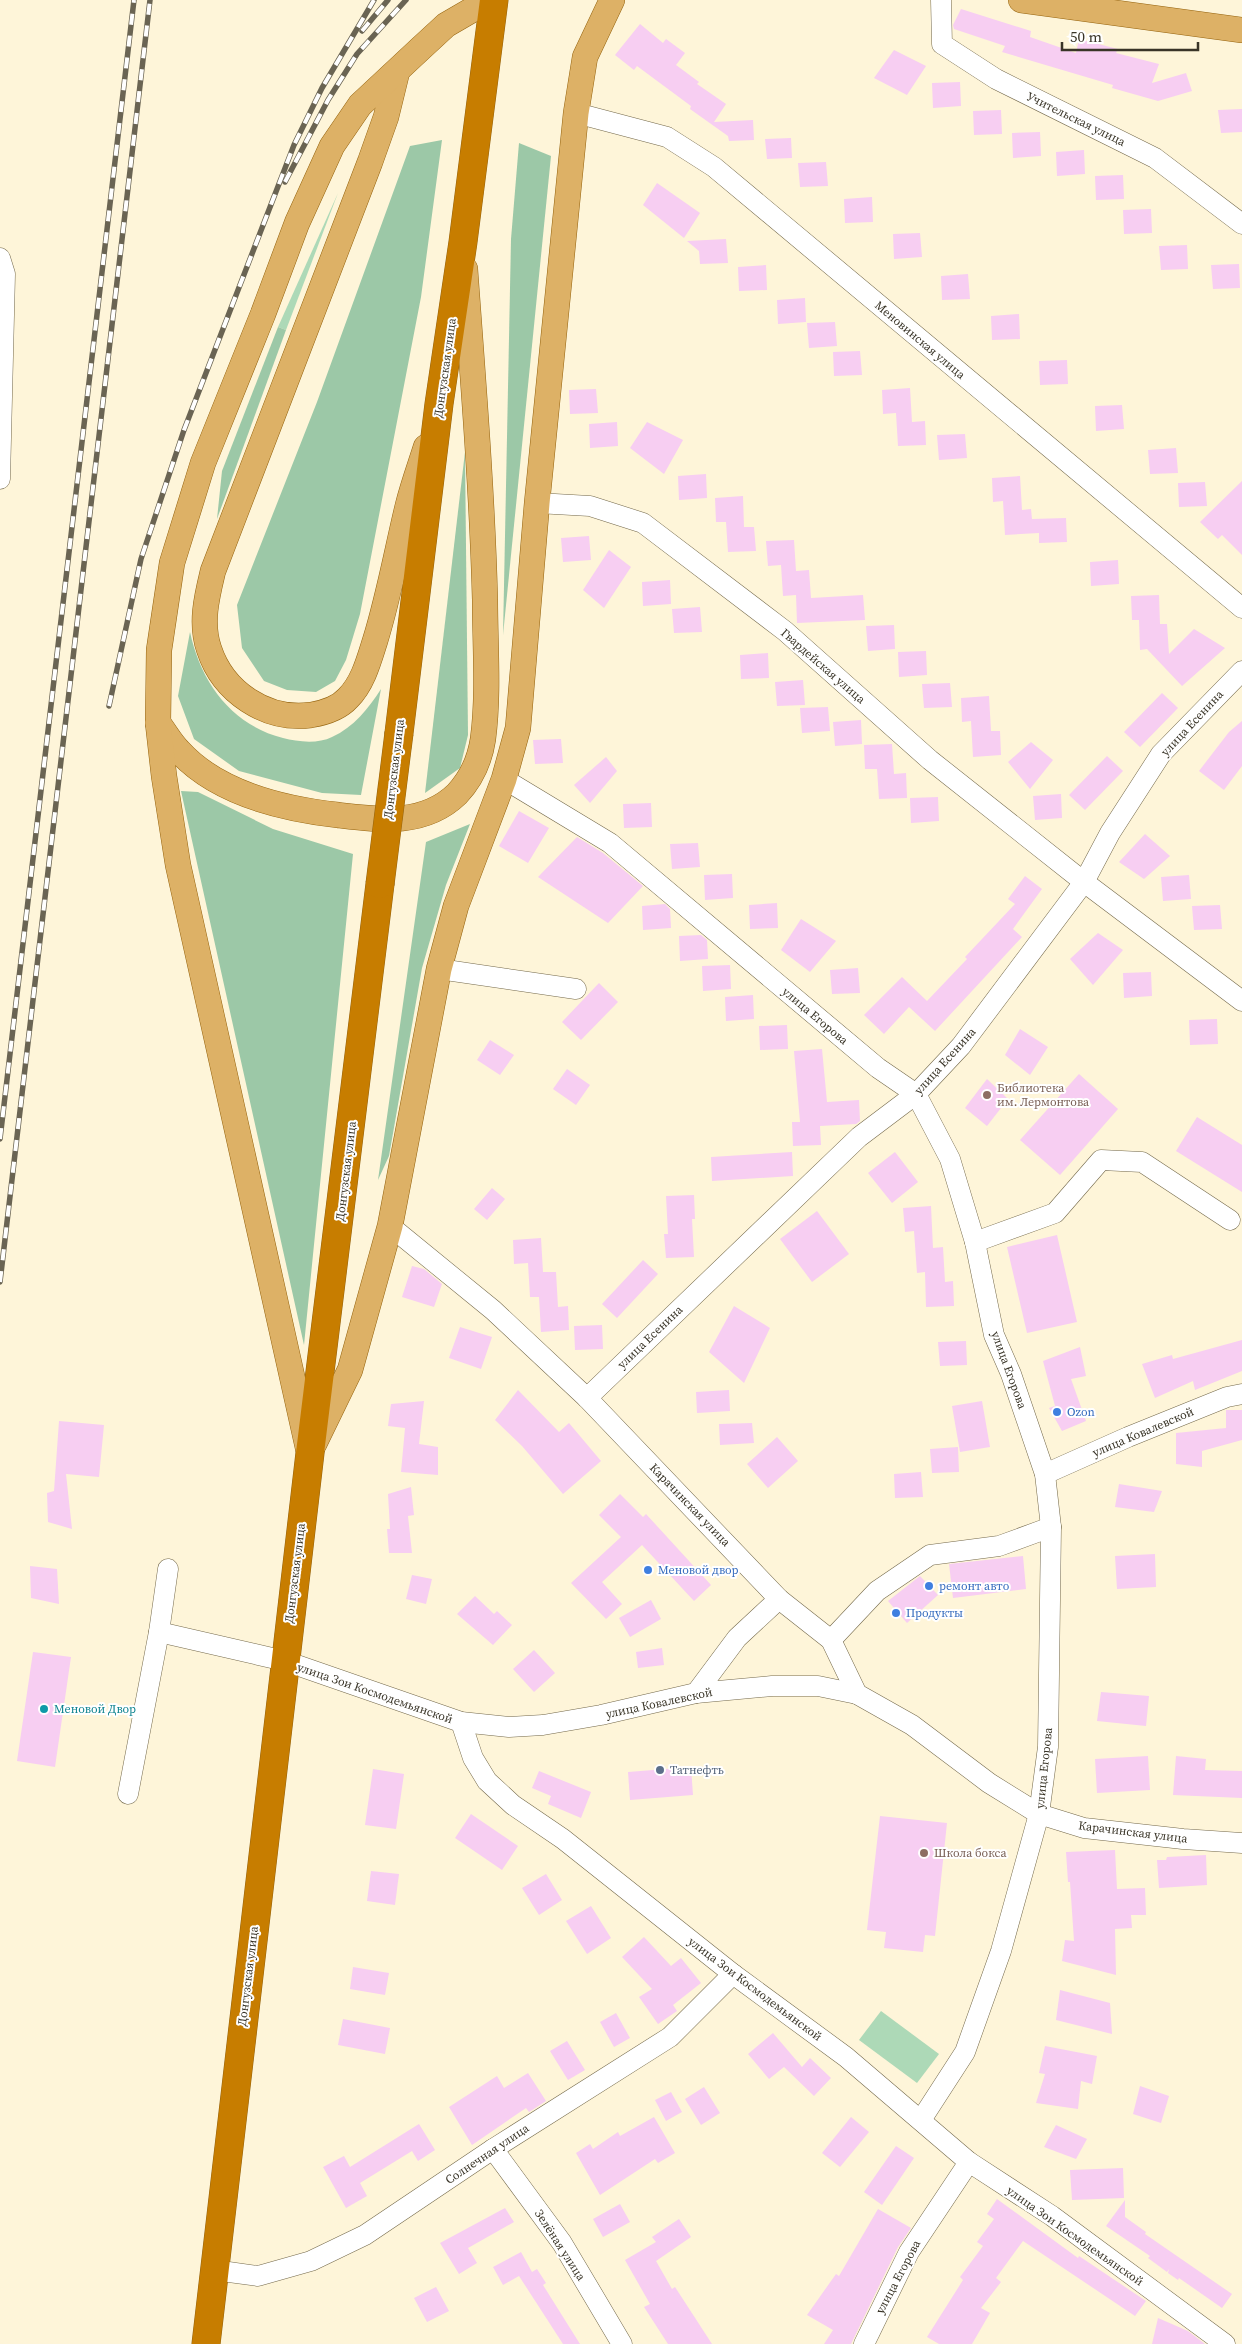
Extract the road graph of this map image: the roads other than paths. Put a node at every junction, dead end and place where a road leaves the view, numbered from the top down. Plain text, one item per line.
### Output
1 (489, 0) edge
2 (494, 0) edge
3 (612, 0) edge
4 (941, 0) edge
5 (1021, 0) edge
6 (1242, 30) edge
7 (397, 72) junction
8 (576, 113) junction
9 (1242, 224) edge
10 (463, 242) junction
11 (0, 258) edge
12 (439, 404) junction
13 (0, 479) edge
14 (537, 503) junction
15 (1242, 608) edge
16 (1242, 671) edge
17 (158, 723) junction
18 (504, 779) junction
19 (1084, 882) junction
20 (439, 969) junction
21 (576, 989) dead end
22 (1242, 1001) edge
23 (916, 1094) junction
24 (1230, 1220) dead end
25 (390, 1226) junction
26 (975, 1242) junction
27 (1242, 1394) edge
28 (587, 1398) junction
29 (310, 1453) junction
30 (1045, 1474) junction
31 (1051, 1527) junction
32 (168, 1569) dead end
33 (779, 1599) junction
34 (159, 1632) junction
35 (831, 1640) junction
36 (285, 1661) junction
37 (696, 1693) junction
38 (857, 1694) junction
39 (461, 1722) junction
40 (128, 1794) dead end
41 (1039, 1814) junction
42 (1242, 1843) edge
43 (733, 1974) junction
44 (921, 2120) junction
45 (493, 2149) junction
46 (969, 2162) junction
47 (214, 2270) junction
48 (206, 2344) edge
49 (622, 2344) edge
50 (864, 2344) edge
51 (1225, 2344) edge

1 - 7 main road
2 - 10 highway, Донгузская улица
3 - 8 main road
4 - 9 street, Учительская улица
5 - 6 main road
7 - 12 main road
7 - 17 main road
8 - 14 main road
8 - 15 street, Меновинская улица
10 - 12 highway, Донгузская улица
10 - 17 main road
11 - 13 street
12 - 29 highway, Донгузская улица, bridge
14 - 18 main road
14 - 19 street, Гвардейская улица
16 - 19 street, улица Есенина
17 - 29 main road
18 - 20 main road
18 - 23 street, улица Егорова
19 - 22 street, Гвардейская улица
19 - 23 street, улица Есенина
20 - 21 street
20 - 25 main road
23 - 26 street, улица Егорова
23 - 28 street, улица Есенина
24 - 26 street
25 - 28 street, Карачинская улица
25 - 29 main road
26 - 30 street, улица Егорова
27 - 30 street, улица Ковалевской
28 - 33 street, Карачинская улица
29 - 36 highway, Донгузская улица
30 - 31 street, улица Егорова
31 - 35 street
31 - 41 street, улица Егорова
32 - 34 street
33 - 35 street, Карачинская улица
33 - 37 street
34 - 36 street, улица Зои Космодемьянской
34 - 40 street
35 - 38 street, Карачинская улица
36 - 39 street, улица Зои Космодемьянской
36 - 47 highway, Донгузская улица
37 - 38 street, улица Ковалевской
37 - 39 street, улица Ковалевской
38 - 41 street, Карачинская улица
39 - 43 street, улица Зои Космодемьянской
41 - 42 street, Карачинская улица
41 - 44 street, улица Егорова
43 - 44 street, улица Зои Космодемьянской
43 - 45 street, Солнечная улица
44 - 46 street, улица Зои Космодемьянской
45 - 47 street, Солнечная улица
45 - 49 street, Зелёная улица
46 - 50 street, улица Егорова
46 - 51 street, улица Зои Космодемьянской
47 - 48 highway, Донгузская улица

